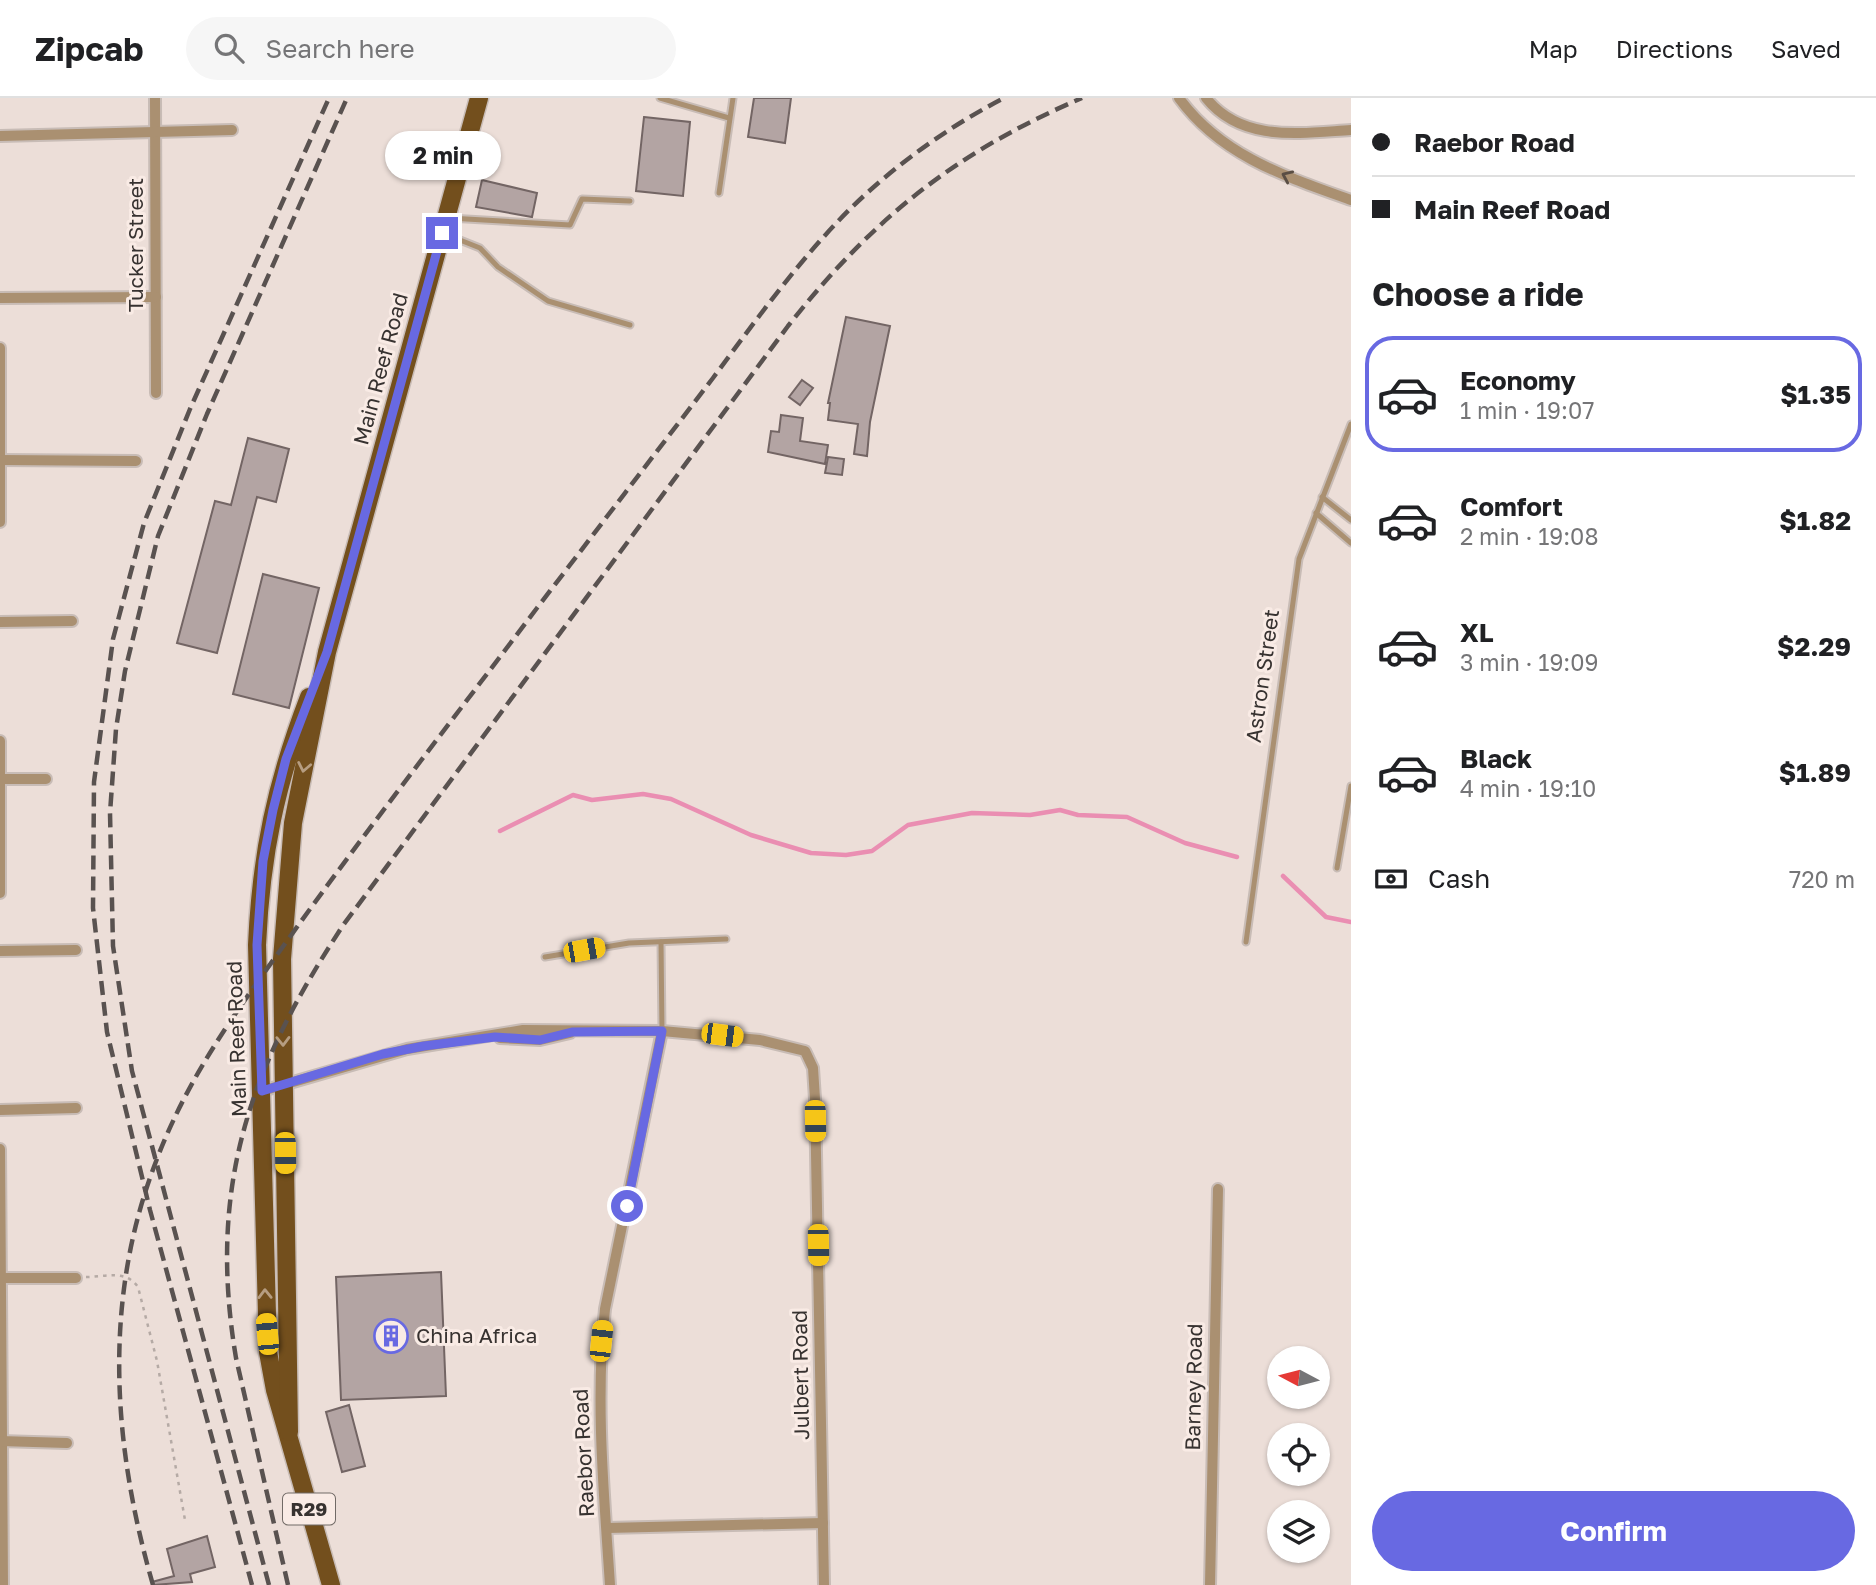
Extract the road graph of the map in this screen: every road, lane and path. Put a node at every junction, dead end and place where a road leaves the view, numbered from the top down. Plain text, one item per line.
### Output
1 (155, 98) edge
2 (479, 98) edge
3 (660, 98) edge
4 (733, 98) edge
5 (1179, 98) edge
6 (1206, 98) edge
7 (729, 118) junction
8 (155, 130) junction
9 (232, 130) dead end
10 (1351, 130) edge
11 (0, 136) edge
12 (719, 193) dead end
13 (1351, 200) edge
14 (630, 201) dead end
15 (444, 225) junction
16 (156, 297) junction
17 (0, 298) edge
18 (630, 325) dead end
19 (0, 348) edge
20 (156, 393) dead end
21 (1351, 424) edge
22 (0, 460) edge
23 (136, 461) dead end
24 (1322, 497) junction
25 (1316, 513) junction
26 (1351, 520) edge
27 (0, 522) edge
28 (1351, 543) edge
29 (72, 621) dead end
30 (0, 622) edge
31 (327, 652) junction
32 (0, 741) edge
33 (0, 779) edge
34 (46, 779) dead end
35 (1351, 786) edge
36 (1338, 868) dead end
37 (0, 893) edge
38 (726, 939) dead end
39 (661, 942) junction
40 (1245, 942) dead end
41 (76, 950) dead end
42 (0, 951) edge
43 (545, 957) dead end
44 (282, 1002) junction
45 (260, 1007) junction
46 (662, 1031) junction
47 (283, 1084) junction
48 (262, 1091) junction
49 (76, 1108) dead end
50 (0, 1110) edge
51 (0, 1149) edge
52 (1218, 1189) dead end
53 (1, 1278) edge
54 (76, 1278) joint
55 (289, 1432) junction
56 (2, 1441) edge
57 (66, 1443) dead end
58 (185, 1520) dead end
59 (823, 1522) junction
60 (607, 1528) junction
61 (3, 1585) edge
62 (331, 1585) edge
63 (610, 1585) edge
64 (824, 1585) edge
65 (1210, 1585) edge

1 - 8 street, Tucker Street
2 - 15 main road, Main Reef Road / R29
3 - 7 lane
4 - 7 lane
13 -> 5 street
6 - 10 street
7 - 12 lane
8 - 9 street
8 - 11 street
8 - 16 street, Tucker Street
14 - 15 lane
15 - 18 lane
15 - 31 main road, Main Reef Road / R29
16 - 17 street
16 - 20 street, Tucker Street
19 - 22 street
21 - 24 lane, Astron Street
22 - 23 street
22 - 27 street
24 - 25 lane, Astron Street
24 - 26 lane
25 - 28 lane
25 - 40 lane, Astron Street
29 - 30 street
31 -> 44 main road, Main Reef Road / R29
31 - 45 main road, Main Reef Road / R29
32 - 33 street
33 - 34 street
33 - 37 street
35 - 36 lane
38 - 39 lane
39 - 43 lane
39 - 46 lane
41 - 42 street
44 - 45 main road
44 -> 47 main road, Main Reef Road / R29
45 - 48 main road, Main Reef Road / R29
46 - 47 street
46 - 59 street, Julbert Road
46 - 60 street, Raebor Road
47 - 48 street
47 - 55 main road, Main Reef Road / R29
55 -> 48 main road, Main Reef Road / R29
49 - 50 street
51 - 53 street
52 - 65 street, Barney Road
53 - 54 street
53 - 56 street
54 - 58 path
55 - 62 main road, Main Reef Road / R29
56 - 57 street
56 - 61 street
59 - 60 street
59 - 64 street, Julbert Road
60 - 63 street, Raebor Road

